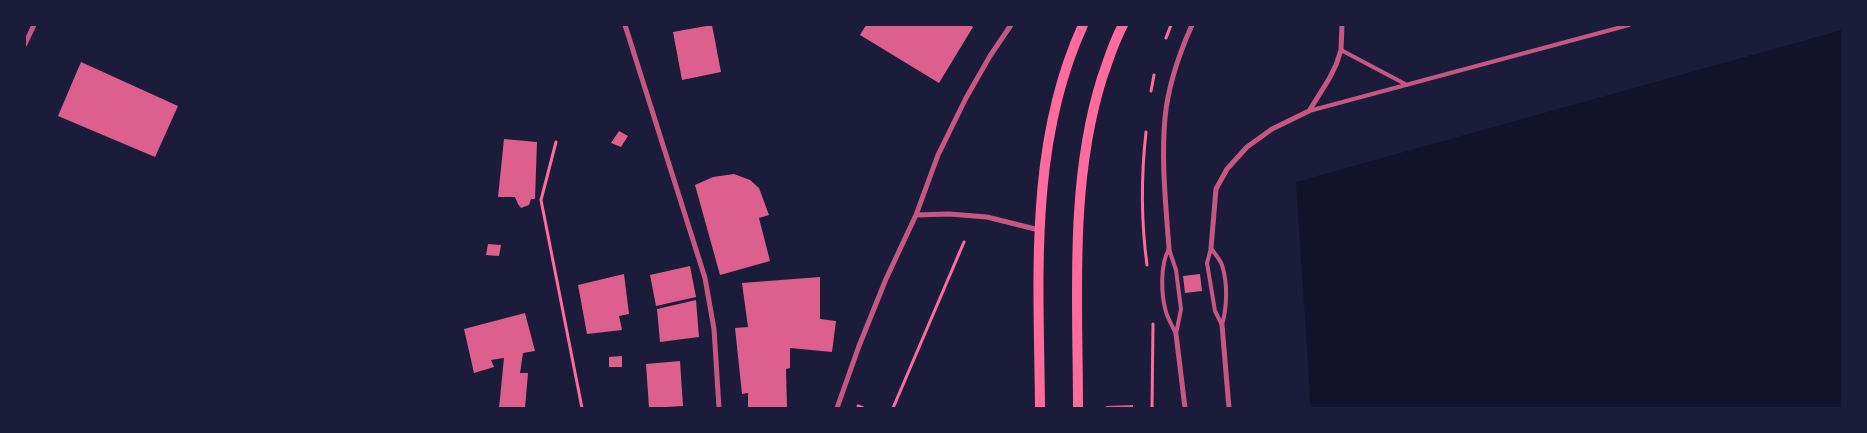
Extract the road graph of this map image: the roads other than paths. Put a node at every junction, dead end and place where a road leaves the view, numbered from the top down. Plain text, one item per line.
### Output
1 (34, 25) edge
2 (625, 25) edge
3 (1011, 25) edge
4 (1083, 25) edge
5 (1123, 25) edge
6 (1192, 25) edge
7 (1342, 25) edge
8 (1629, 25) edge
9 (25, 44) edge
10 (1341, 50) junction
11 (1408, 85) junction
12 (1309, 111) junction
13 (916, 215) junction
14 (1039, 230) junction
15 (1211, 248) junction
16 (1169, 249) junction
17 (1222, 325) junction
18 (1176, 334) junction
19 (719, 408) edge
20 (837, 408) edge
21 (1040, 408) edge
22 (1078, 408) edge
23 (1185, 408) edge
24 (1229, 408) edge

1 - 9 street
2 - 19 street
3 - 13 street
4 - 14 main road
5 - 22 main road
6 - 16 street
7 - 10 street
8 - 11 lane
10 - 11 lane
10 - 12 street
11 - 12 lane
12 - 15 street
13 - 14 street
13 - 20 street
14 - 21 main road
15 - 17 lane
15 - 17 lane
16 - 18 lane
16 - 18 lane
17 - 24 street
18 - 23 street

